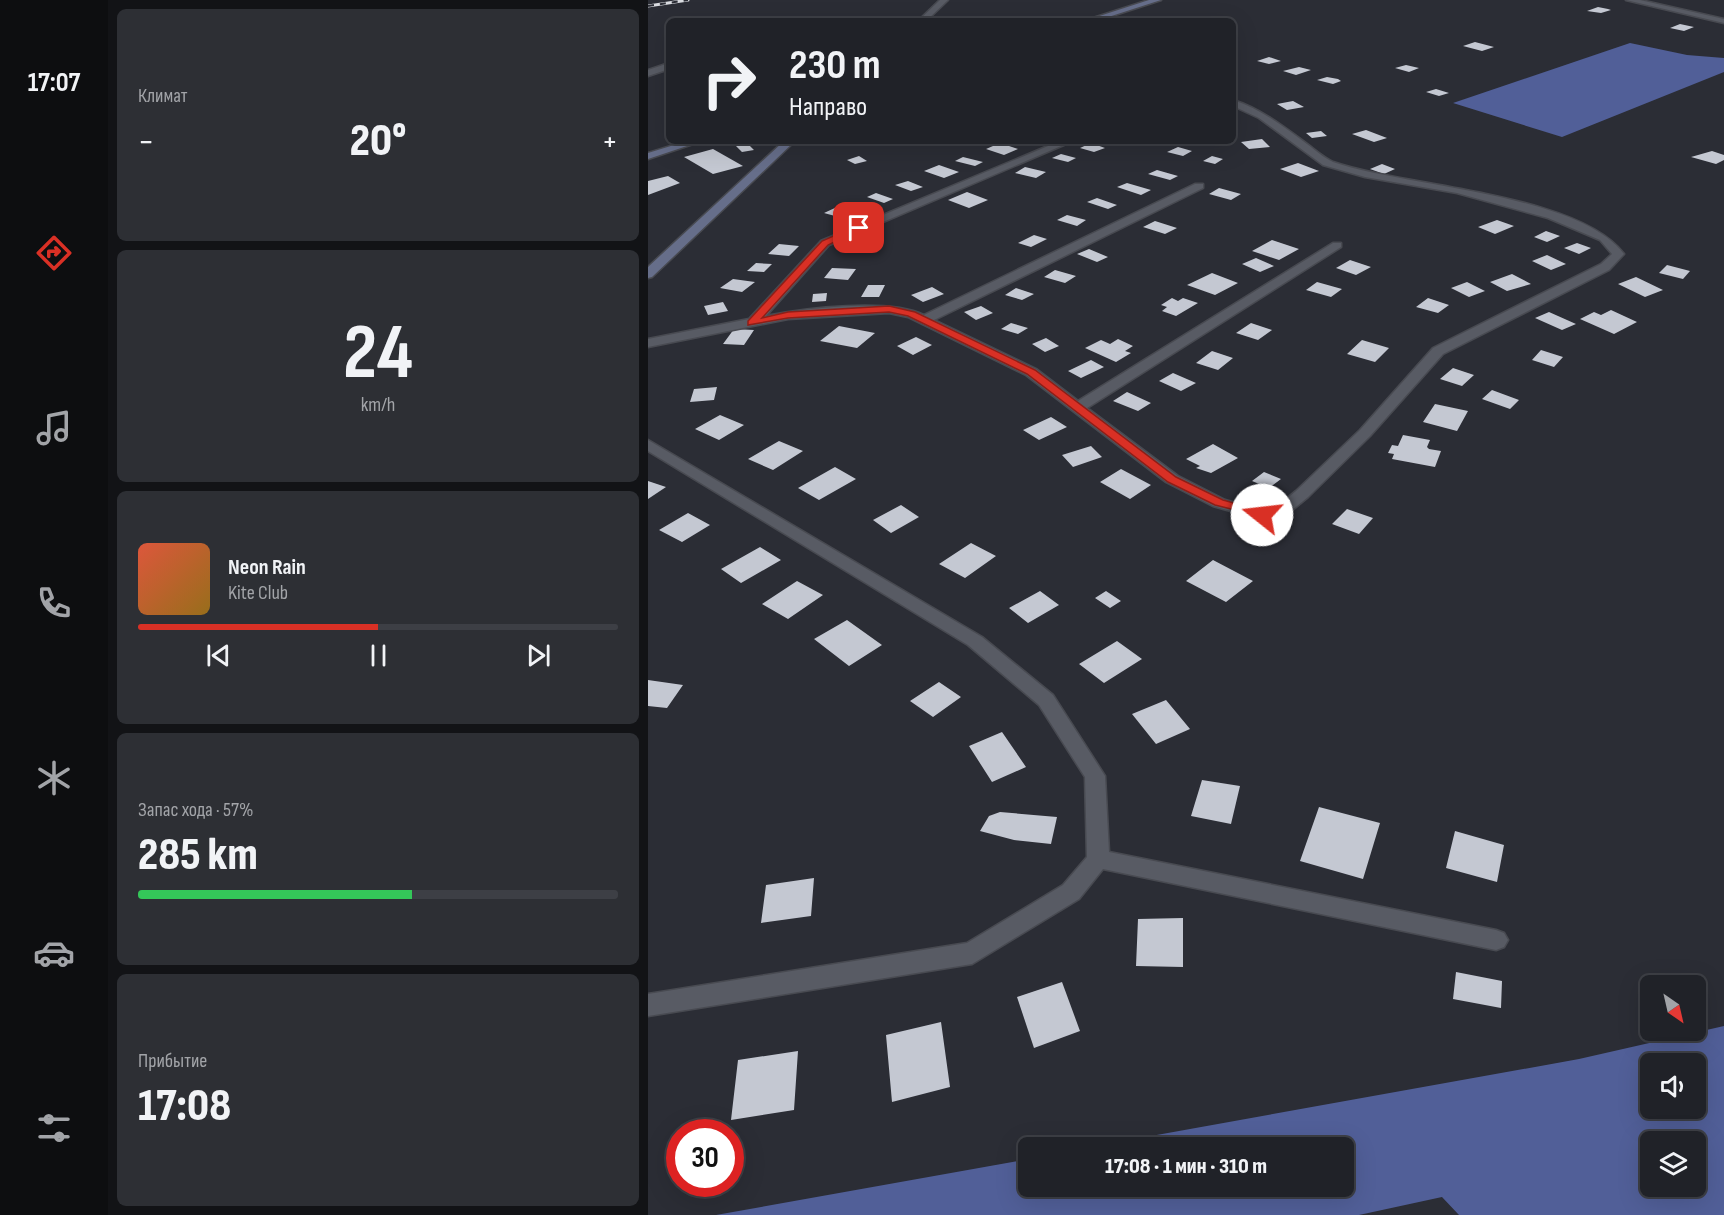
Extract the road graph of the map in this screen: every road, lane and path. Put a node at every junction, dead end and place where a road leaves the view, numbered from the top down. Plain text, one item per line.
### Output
1 (944, 0) edge
2 (1157, 0) edge
3 (1630, 0) edge
4 (925, 18) edge
5 (1098, 18) edge
6 (1724, 21) edge
7 (666, 67) edge
8 (648, 73) edge
9 (1236, 104) edge
10 (687, 144) edge
11 (787, 144) edge
12 (1061, 144) edge
13 (648, 156) edge
14 (1199, 186) dead end
15 (1337, 245) dead end
16 (648, 274) edge
17 (924, 320) junction
18 (752, 323) junction
19 (648, 343) edge
20 (1078, 407) junction
21 (648, 445) edge
22 (1098, 859) junction
23 (1496, 940) dead end
24 (648, 1005) edge

1 - 4 street
2 - 5 street
3 - 6 street
7 - 8 street
9 - 20 street
10 - 13 street
11 - 16 street
12 - 18 street
14 - 17 street
15 - 20 street
17 - 18 street
17 - 20 street
18 - 19 street
21 - 22 street
22 - 23 street
22 - 24 street

